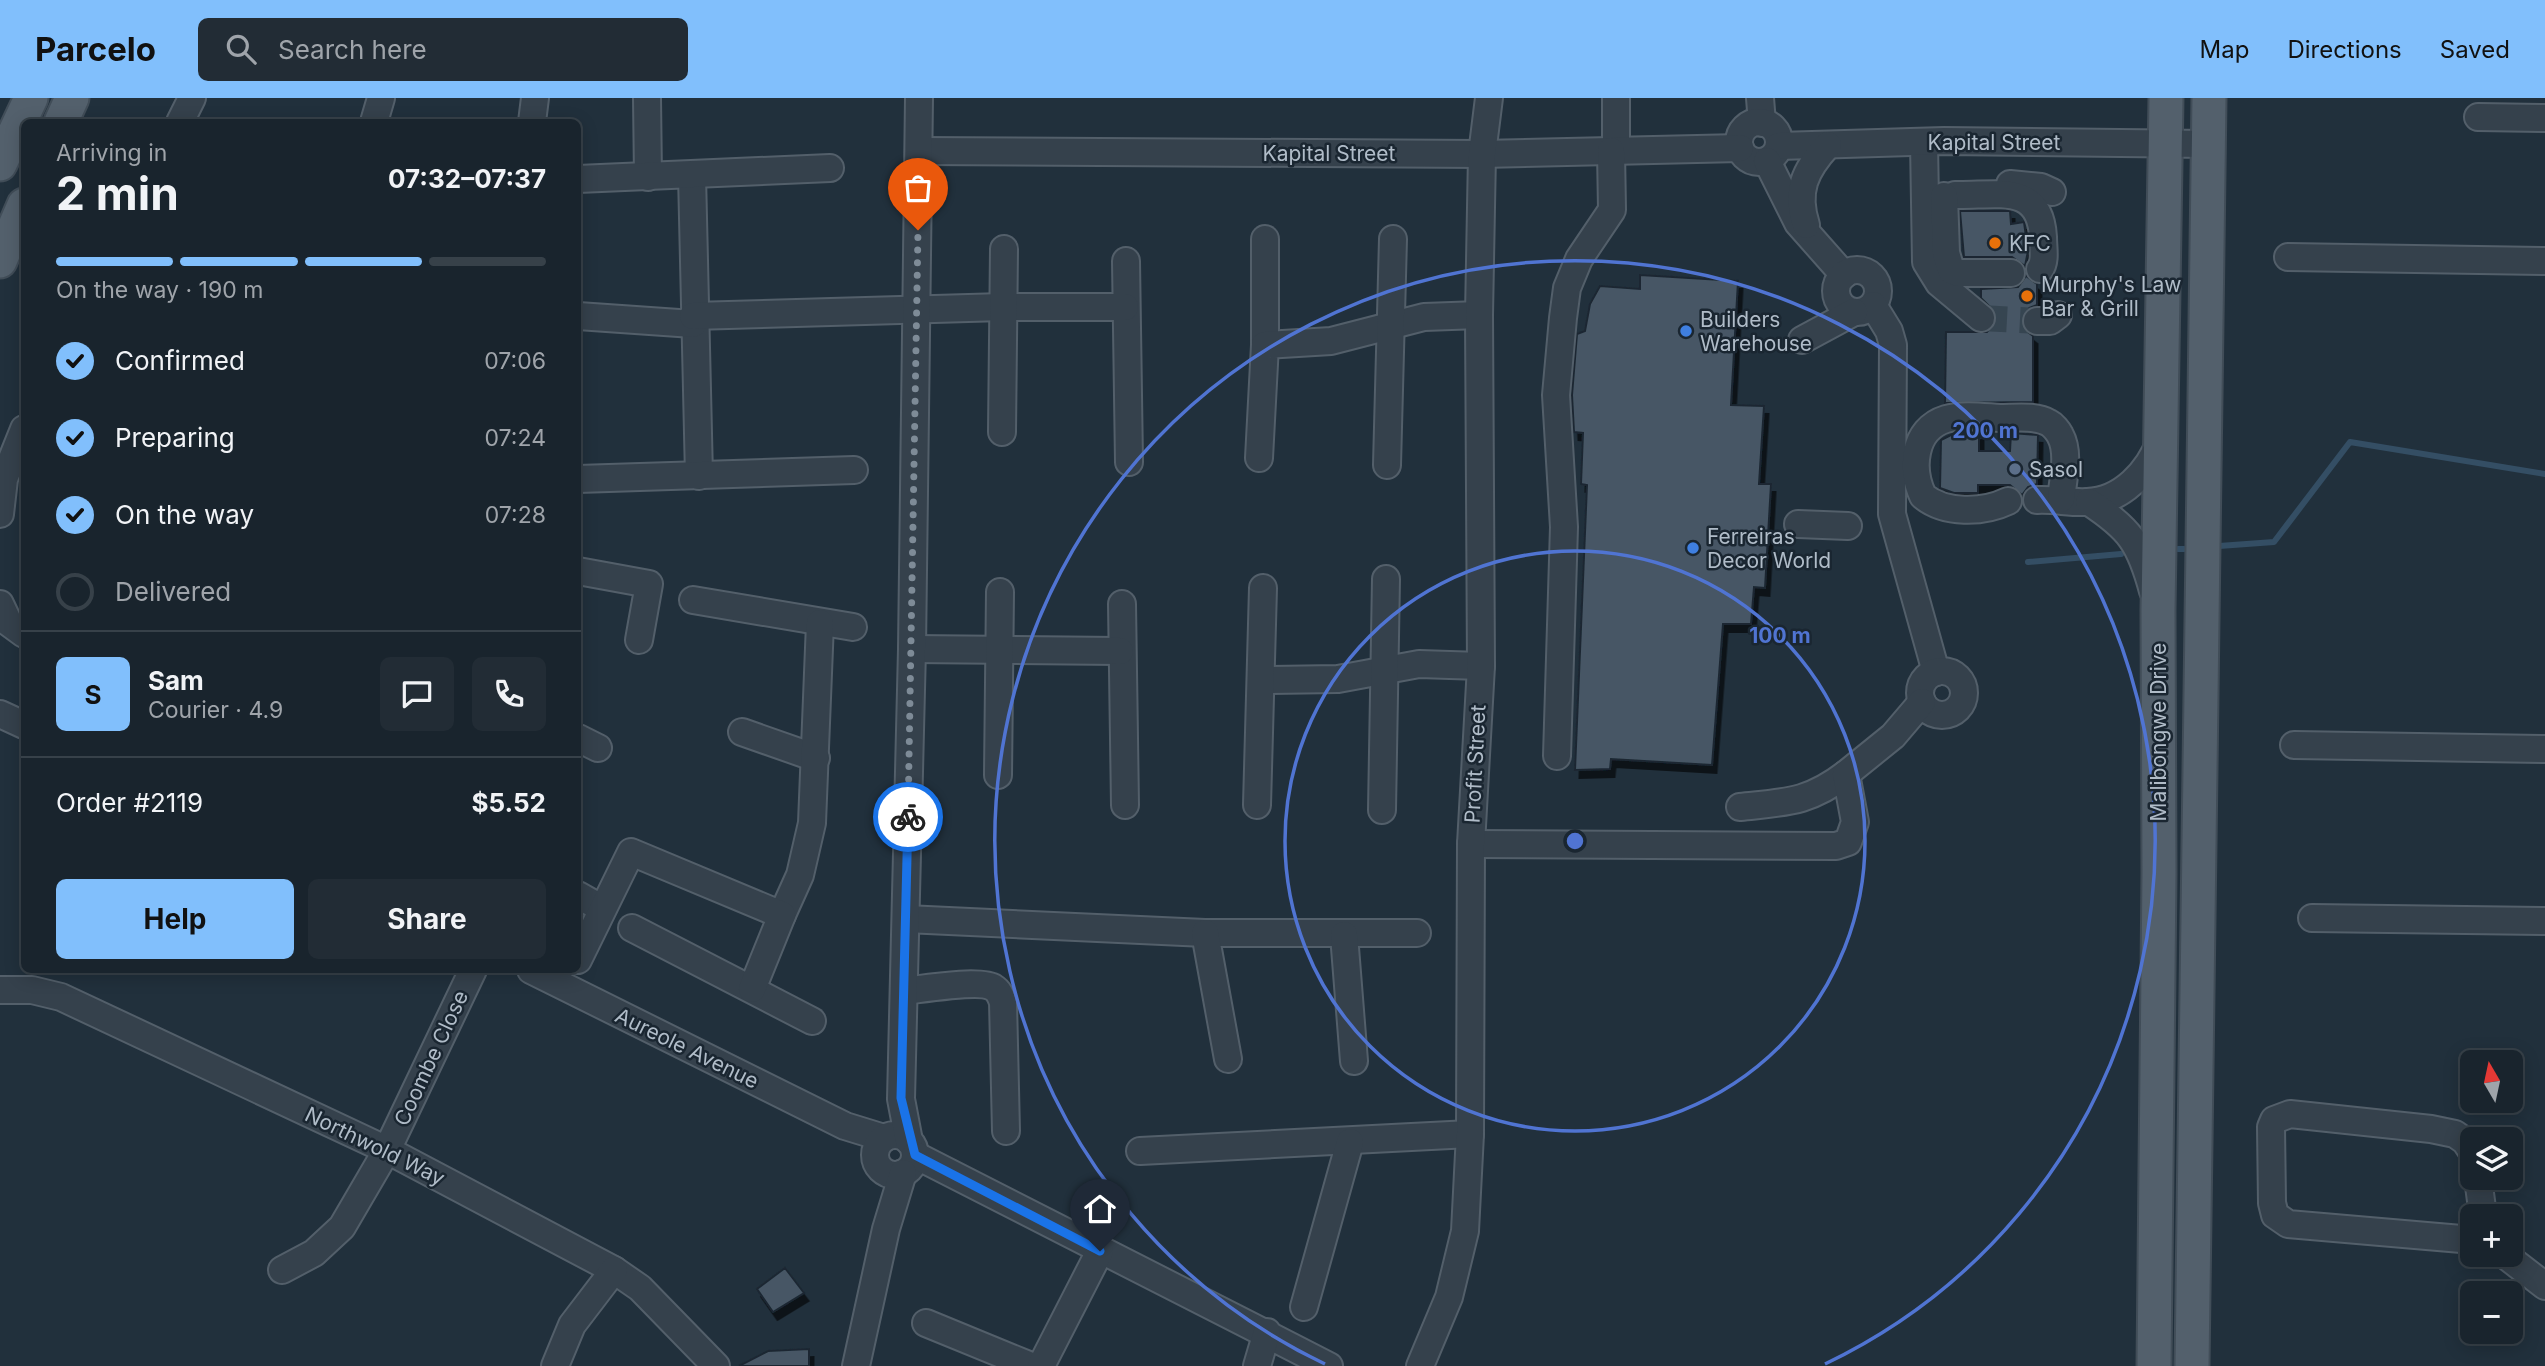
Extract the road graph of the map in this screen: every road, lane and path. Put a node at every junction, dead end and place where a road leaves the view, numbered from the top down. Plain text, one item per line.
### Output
1 (31, 98) edge
2 (72, 98) edge
3 (192, 98) edge
4 (381, 98) edge
5 (535, 98) edge
6 (647, 98) edge
7 (919, 98) edge
8 (1489, 98) edge
9 (2166, 98) edge
10 (2208, 98) edge
11 (1616, 105) edge
12 (1761, 110) edge
13 (2478, 117) dead end
14 (2545, 118) edge
15 (21, 119) edge
16 (21, 119) edge
17 (62, 119) edge
18 (182, 119) edge
19 (375, 119) edge
20 (532, 119) edge
21 (1924, 142) junction
22 (2209, 144) junction
23 (1828, 145) junction
24 (2165, 145) junction
25 (1614, 150) junction
26 (919, 151) junction
27 (1482, 154) junction
28 (1760, 154) junction
29 (0, 164) edge
30 (830, 167) dead end
31 (692, 176) junction
32 (648, 177) junction
33 (581, 179) edge
34 (2052, 192) dead end
35 (1941, 196) junction
36 (21, 212) edge
37 (1808, 233) junction
38 (1265, 239) dead end
39 (1393, 239) dead end
40 (1004, 249) dead end
41 (2288, 257) dead end
42 (0, 261) edge
43 (1126, 261) dead end
44 (2545, 261) edge
45 (2040, 270) dead end
46 (2011, 273) dead end
47 (1844, 275) junction
48 (1003, 307) junction
49 (1125, 307) junction
50 (918, 309) junction
51 (1863, 309) junction
52 (1479, 315) junction
53 (581, 316) edge
54 (1981, 318) tunnel mouth
55 (693, 320) junction
56 (1390, 325) junction
57 (1801, 340) dead end
58 (1265, 345) junction
59 (1002, 432) dead end
60 (2161, 439) junction
61 (21, 446) edge
62 (1259, 458) dead end
63 (1129, 462) dead end
64 (1387, 465) dead end
65 (854, 470) dead end
66 (699, 476) junction
67 (581, 479) edge
68 (14, 487) edge
69 (2008, 501) dead end
70 (2088, 502) junction
71 (0, 514) edge
72 (1798, 524) dead end
73 (1848, 526) dead end
74 (581, 572) edge
75 (1386, 579) dead end
76 (1263, 588) dead end
77 (1000, 592) dead end
78 (693, 600) dead end
79 (0, 604) edge
80 (1122, 604) dead end
81 (2158, 610) junction
82 (820, 623) junction
83 (853, 627) dead end
84 (21, 632) edge
85 (639, 640) dead end
86 (912, 649) junction
87 (998, 650) junction
88 (1121, 651) junction
89 (1481, 666) junction
90 (1383, 669) junction
91 (1936, 672) junction
92 (1262, 680) junction
93 (1922, 702) junction
94 (0, 714) edge
95 (21, 724) edge
96 (743, 732) dead end
97 (2294, 745) dead end
98 (2545, 749) edge
99 (1557, 756) dead end
100 (816, 758) junction
101 (1846, 774) junction
102 (998, 775) dead end
103 (1125, 805) dead end
104 (1258, 805) dead end
105 (1740, 807) dead end
106 (1381, 810) dead end
107 (1471, 844) junction
108 (581, 897) edge
109 (601, 908) junction
110 (782, 915) junction
111 (2312, 918) dead end
112 (906, 919) junction
113 (2545, 921) edge
114 (632, 928) dead end
115 (1205, 933) junction
116 (1416, 933) dead end
117 (1344, 935) junction
118 (581, 953) edge
119 (472, 973) edge
120 (544, 973) edge
121 (569, 979) edge
122 (752, 989) junction
123 (0, 990) edge
124 (904, 991) junction
125 (812, 1021) dead end
126 (1228, 1059) dead end
127 (1354, 1061) dead end
128 (1006, 1131) dead end
129 (1471, 1134) junction
130 (2460, 1138) edge
131 (1350, 1142) junction
132 (387, 1150) junction
133 (1140, 1152) dead end
134 (896, 1154) junction
135 (2460, 1239) edge
136 (1100, 1251) junction
137 (2523, 1267) edge
138 (282, 1270) dead end
139 (614, 1270) junction
140 (2544, 1281) edge
141 (1304, 1307) dead end
142 (926, 1323) dead end
143 (1267, 1332) junction
144 (555, 1366) edge
145 (716, 1366) edge
146 (856, 1366) edge
147 (1031, 1366) edge
148 (1041, 1366) edge
149 (1257, 1366) edge
150 (1329, 1366) edge
151 (1420, 1366) edge
152 (2154, 1366) edge
153 (2192, 1366) edge

1 - 16 main road
2 - 17 main road
3 - 18 street
4 - 19 street
5 - 20 street
6 - 32 street
7 - 26 street
8 - 27 street, Profit Street
9 - 24 main road, Malibongwe Drive
10 - 22 main road, Malibongwe Drive
11 - 25 street
12 - 28 street
13 - 14 street
15 - 29 main road
21 - 23 street, Kapital Street
21 - 24 street, Kapital Street
21 - 35 street
22 - 24 street, Kapital Street
22 - 153 main road, Malibongwe Drive
23 - 28 street, Kapital Street
23 - 37 street
24 - 60 main road, Malibongwe Drive
25 - 27 street, Kapital Street
25 - 28 street, Kapital Street
25 - 99 street
26 - 27 street, Kapital Street
26 - 50 street
27 - 52 street, Profit Street
28 - 37 street
30 - 31 street
31 - 32 street
31 - 55 street
32 - 33 street
34 - 35 street
35 - 45 street
35 - 46 street
35 - 54 street
36 - 42 main road
37 - 47 street
38 - 58 street
39 - 56 street
40 - 48 street
41 - 44 street
43 - 49 street
47 - 51 street
47 - 51 street
48 - 49 street
48 - 50 street
48 - 59 street
49 - 63 street
50 - 55 street
50 - 86 street
51 - 57 street
51 - 91 street
52 - 56 street
52 - 89 street, Profit Street
53 - 55 street
55 - 66 street
56 - 58 street
56 - 64 street
58 - 62 street
60 - 70 street
60 - 81 main road, Malibongwe Drive
61 - 68 street
65 - 66 street
66 - 67 street
68 - 71 street
69 - 70 street
70 - 81 street
72 - 73 street
74 - 85 street
75 - 90 street
76 - 92 street
77 - 87 street
78 - 82 street
79 - 84 street
80 - 88 street
81 - 152 main road, Malibongwe Drive
82 - 83 street
82 - 100 street
86 - 87 street
86 - 112 street
87 - 88 street
87 - 102 street
88 - 103 street
89 - 90 street
89 - 107 street, Profit Street
90 - 92 street
90 - 106 street
91 - 93 street
91 - 93 street
92 - 104 street
93 - 101 street
94 - 95 street
96 - 100 street
97 - 98 street
100 - 110 street
101 - 105 street
101 - 107 street
107 - 129 street, Profit Street
108 - 109 street
109 - 110 street
109 - 118 street
110 - 122 street
111 - 113 street
112 - 115 street
112 - 124 street
114 - 122 street
115 - 117 street
115 - 126 street
116 - 117 street
117 - 127 street
119 - 132 street, Coombe Close
120 - 121 street, Aureole Avenue
121 - 134 street, Aureole Avenue
122 - 125 street
123 - 132 street, Northwold Way
124 - 128 street
124 - 134 street
129 - 131 street
129 - 151 street, Profit Street
130 - 135 street
131 - 133 street
131 - 141 street
132 - 138 street, Coombe Close
132 - 139 street, Northwold Way
134 - 136 street, Aureole Avenue
134 - 146 street
136 - 143 street, Aureole Avenue
136 - 148 street
137 - 140 street
139 - 144 street
139 - 145 street, Northwold Way
142 - 147 street
143 - 149 street
143 - 150 street, Aureole Avenue

